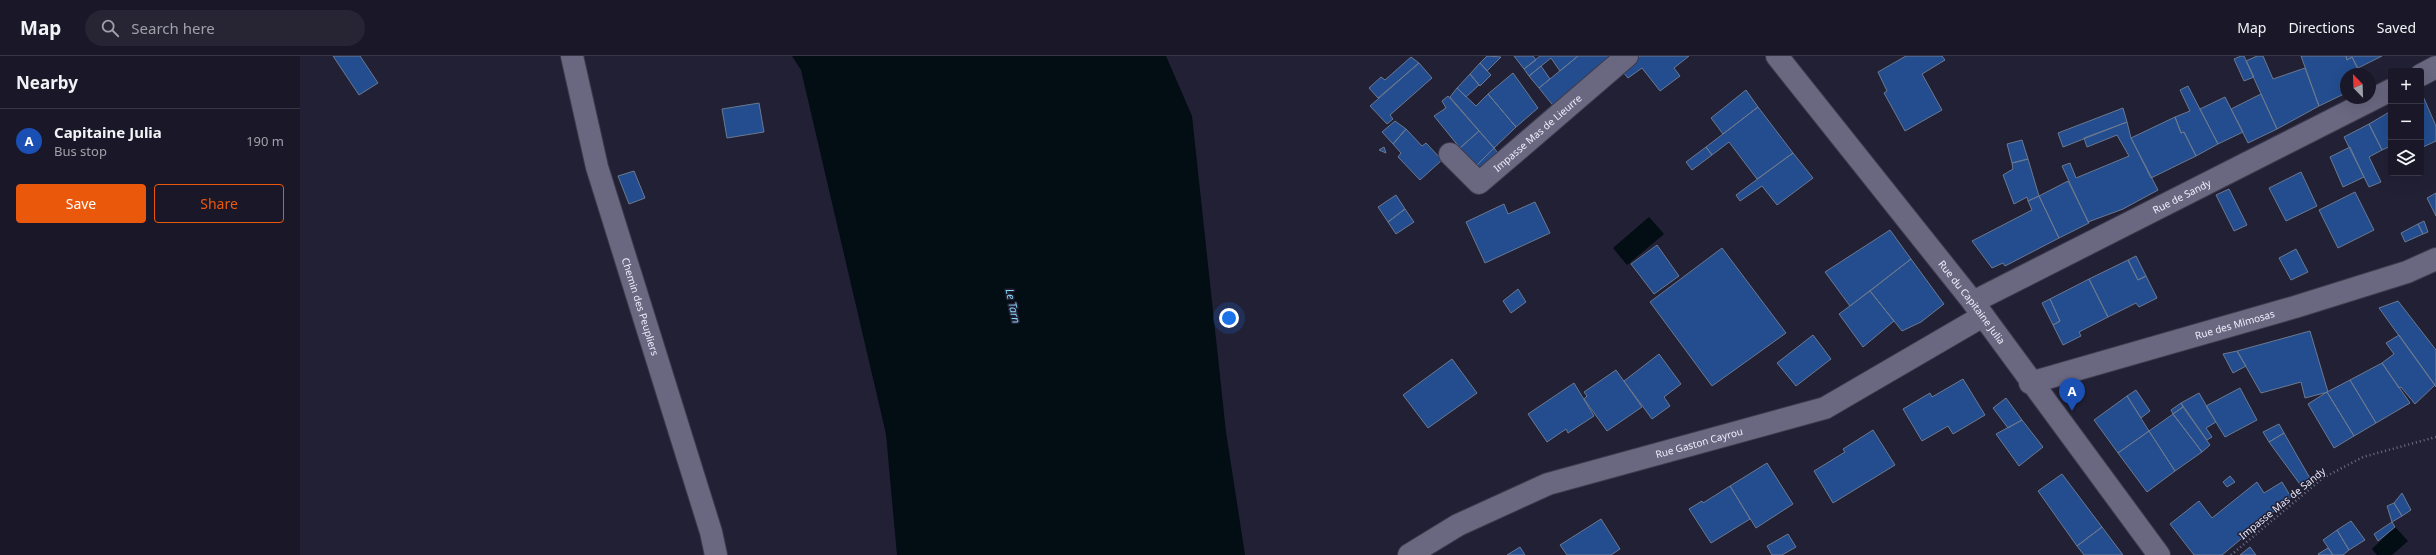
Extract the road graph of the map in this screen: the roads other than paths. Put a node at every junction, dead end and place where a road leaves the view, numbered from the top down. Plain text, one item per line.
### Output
1 (572, 56) edge
2 (1628, 56) edge
3 (1777, 56) edge
4 (2436, 67) edge
5 (2424, 73) edge
6 (2388, 92) edge
7 (1450, 154) dead end
8 (2436, 259) edge
9 (1978, 309) junction
10 (2030, 383) junction
11 (716, 555) edge
12 (1409, 555) edge
13 (2159, 555) edge

1 - 11 street, Chemin des Peupliers
2 - 7 street, Impasse Mas de Lieurre
3 - 9 street, Rue du Capitaine Julia
4 - 5 street
6 - 9 street, Rue de Sandy
8 - 10 street, Rue des Mimosas
9 - 10 street, Rue du Capitaine Julia
9 - 12 street, Rue Gaston Cayrou
10 - 13 street, Rue du Capitaine Julia

